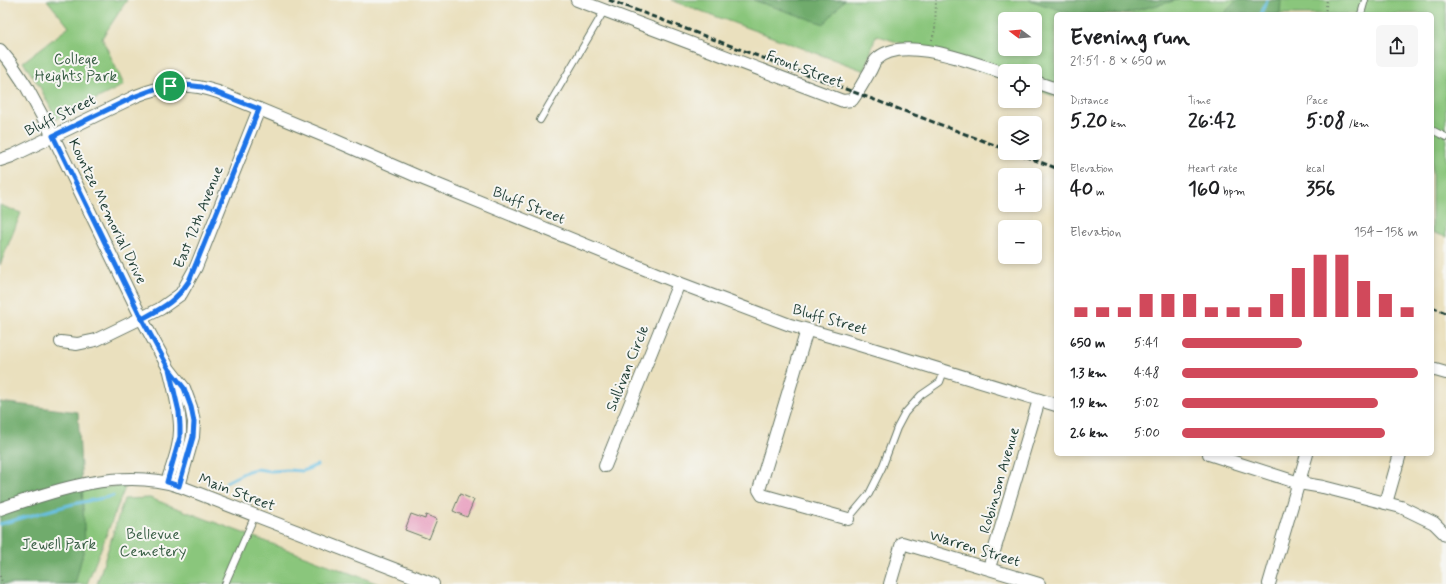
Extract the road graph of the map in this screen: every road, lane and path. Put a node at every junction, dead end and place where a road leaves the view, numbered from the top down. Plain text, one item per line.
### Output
1 (577, 0) edge
2 (936, 0) edge
3 (1327, 0) edge
4 (1365, 0) edge
5 (604, 11) junction
6 (1325, 12) edge
7 (1362, 12) edge
8 (0, 50) edge
9 (929, 51) junction
10 (998, 71) edge
11 (1042, 84) edge
12 (1054, 88) edge
13 (259, 109) junction
14 (540, 120) dead end
15 (1434, 131) edge
16 (53, 136) junction
17 (1446, 137) edge
18 (0, 160) edge
19 (679, 283) junction
20 (142, 319) junction
21 (808, 330) junction
22 (61, 342) dead end
23 (169, 369) junction
24 (1434, 370) edge
25 (944, 371) junction
26 (1446, 373) edge
27 (1039, 400) junction
28 (1054, 404) edge
29 (1215, 456) edge
30 (1306, 456) edge
31 (1399, 456) edge
32 (605, 466) dead end
33 (167, 482) junction
34 (1299, 483) junction
35 (179, 486) junction
36 (1386, 503) junction
37 (0, 509) edge
38 (255, 515) junction
39 (848, 519) joint
40 (1446, 535) edge
41 (990, 568) junction
42 (0, 576) edge
43 (3, 584) edge
44 (225, 584) edge
45 (433, 584) edge
46 (890, 584) edge
47 (1039, 584) edge
48 (1269, 584) edge

1 - 5 street, Front Street
2 - 9 path
3 - 6 path
4 - 7 lane
5 - 9 street, Front Street
5 - 14 lane
8 - 16 street, Kountze Memorial Drive
9 - 10 street, Front Street
11 - 12 street
13 - 16 street, Bluff Street
13 - 19 street, Bluff Street
13 - 20 street, East 12th Avenue
15 - 17 lane
16 - 18 street, Bluff Street
16 - 20 street, Kountze Memorial Drive
19 - 21 street, Bluff Street
19 - 32 street, Sullivan Circle
20 - 22 street, East 12th Avenue
20 - 23 street, Kountze Memorial Drive
21 - 25 street, Bluff Street
21 - 39 street
23 - 33 street
23 - 35 street
24 - 26 street
25 - 27 street, Bluff Street
25 - 39 lane
27 - 28 street, Bluff Street
27 - 41 street, Robinson Avenue
29 - 34 street
30 - 34 street
31 - 36 street
33 - 35 street, Main Street
33 - 37 street, Main Street
34 - 36 street
34 - 48 street
35 - 38 street, Main Street
36 - 40 street
38 - 44 lane
38 - 45 street, Main Street
41 - 46 street, Warren Street
41 - 47 street, Warren Street
42 - 43 path

